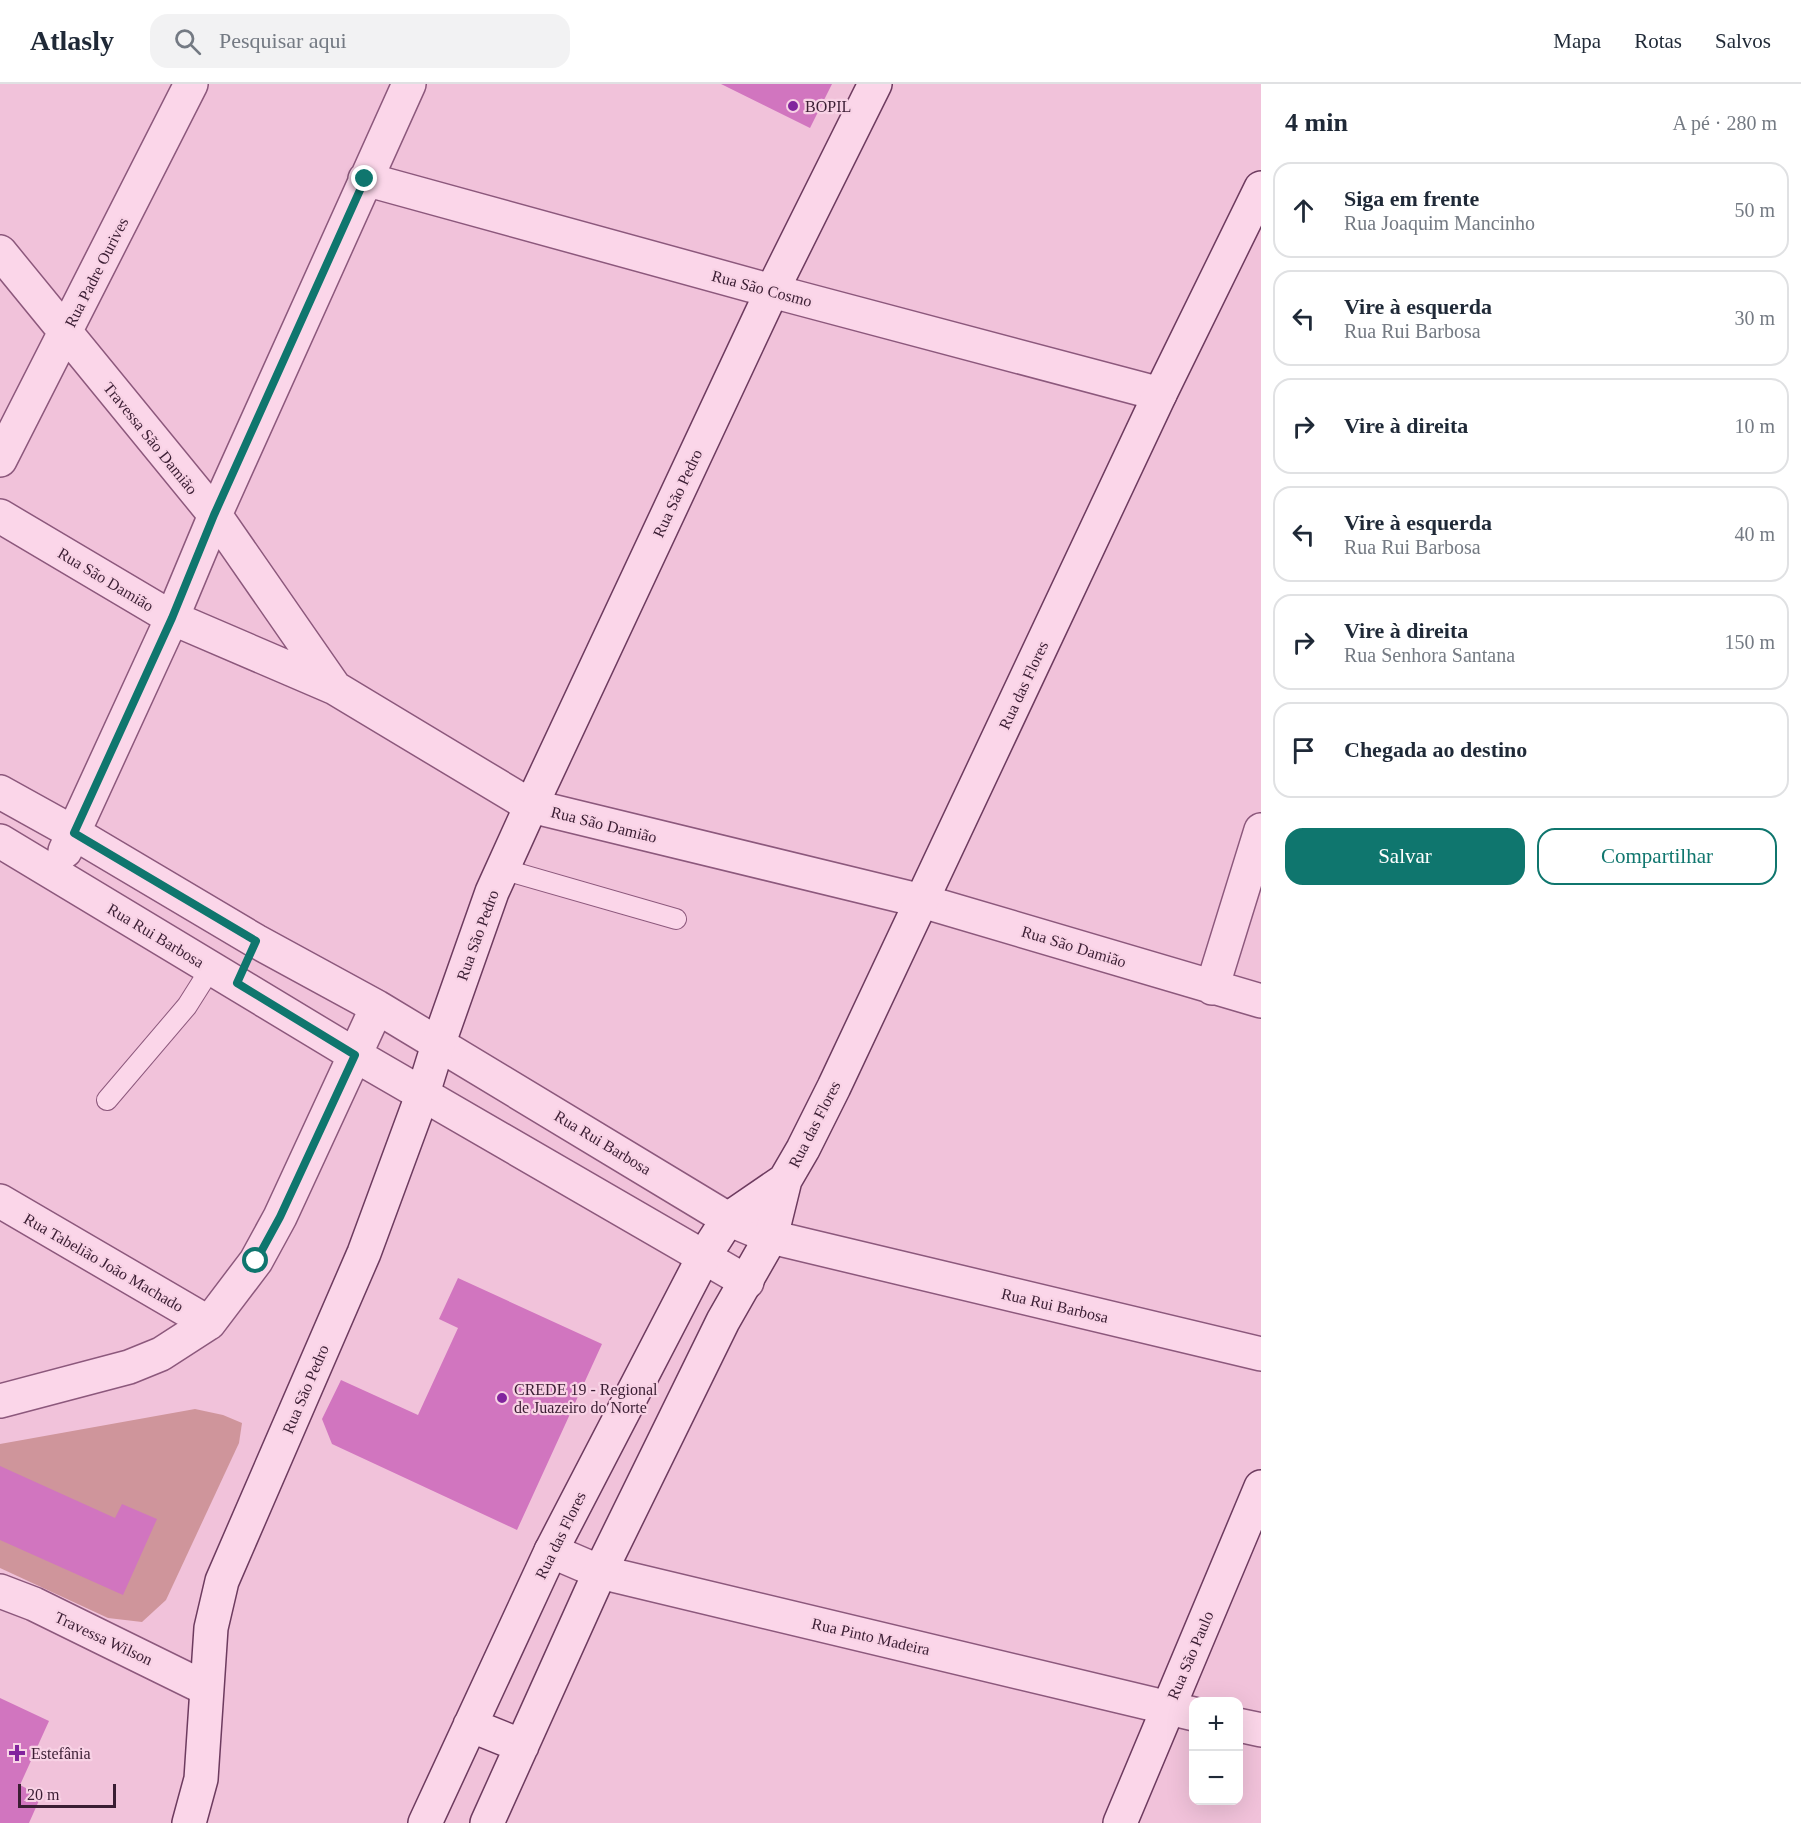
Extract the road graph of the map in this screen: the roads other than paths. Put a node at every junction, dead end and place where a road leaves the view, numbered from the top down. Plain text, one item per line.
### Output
1 (191, 84) edge
2 (409, 84) edge
3 (875, 84) edge
4 (365, 179) junction
5 (1261, 188) edge
6 (0, 252) edge
7 (772, 291) junction
8 (65, 333) junction
9 (1160, 394) junction
10 (0, 460) edge
11 (214, 515) junction
12 (0, 516) edge
13 (172, 618) junction
14 (335, 688) junction
15 (0, 792) edge
16 (531, 806) junction
17 (1261, 830) edge
18 (74, 833) junction
19 (0, 841) edge
20 (502, 869) junction
21 (54, 873) junction
22 (922, 901) junction
23 (676, 919) dead end
24 (256, 941) junction
25 (224, 975) junction
26 (1212, 988) junction
27 (1261, 1001) edge
28 (377, 1007) junction
29 (438, 1045) junction
30 (355, 1055) junction
31 (423, 1093) junction
32 (107, 1100) dead end
33 (620, 1152) junction
34 (785, 1180) junction
35 (597, 1195) junction
36 (0, 1201) edge
37 (728, 1219) junction
38 (771, 1237) junction
39 (703, 1258) junction
40 (747, 1282) junction
41 (209, 1323) junction
42 (1261, 1354) edge
43 (0, 1401) edge
44 (1261, 1487) edge
45 (551, 1551) junction
46 (600, 1572) junction
47 (0, 1591) edge
48 (206, 1688) junction
49 (1181, 1711) edge
50 (470, 1725) junction
51 (1243, 1726) edge
52 (1261, 1730) edge
53 (522, 1746) junction
54 (189, 1823) edge
55 (425, 1823) edge
56 (487, 1823) edge
57 (1120, 1823) edge

1 - 8 street, Rua Padre Ourives
2 - 4 street
3 - 7 street, Rua São Pedro
4 - 7 street, Rua São Cosmo
4 - 11 street
5 - 9 street, Rua das Flores
6 - 8 street, Travessa São Damião
7 - 9 street, Rua São Cosmo
7 - 16 street, Rua São Pedro
8 - 10 street, Rua Padre Ourives
8 - 11 street, Travessa São Damião
9 - 22 street, Rua das Flores
11 - 13 street
11 - 14 street, Travessa São Damião
12 - 13 street, Rua São Damião
13 - 14 street, Rua São Damião
13 - 18 street
14 - 16 street, Rua São Damião
15 - 18 street, Rua Rui Barbosa
16 - 20 street, Rua São Pedro
16 - 22 street, Rua São Damião
17 - 26 street
18 - 21 street
18 - 24 street, Rua Rui Barbosa
19 - 21 street, Rua Rui Barbosa
20 - 23 lane
20 - 29 street, Rua São Pedro
21 - 25 street, Rua Rui Barbosa
22 - 26 street, Rua São Damião
22 - 34 street, Rua das Flores
24 - 25 street
24 - 28 street, Rua Rui Barbosa
25 - 30 street, Rua Rui Barbosa
25 - 32 lane
26 - 27 street, Rua São Damião
28 - 29 street, Rua Rui Barbosa
28 - 30 street
29 - 31 street, Rua São Pedro
29 - 33 street, Rua Rui Barbosa
30 - 31 street, Rua Rui Barbosa
30 - 41 street
31 - 35 street, Rua Rui Barbosa
31 - 48 street, Rua São Pedro
33 - 35 street
33 - 37 street, Rua Rui Barbosa
34 - 37 street, Rua das Flores
34 - 38 street, Rua das Flores
35 - 39 street, Rua Rui Barbosa
36 - 41 street, Rua Tabelião João Machado
37 - 38 street, Rua Rui Barbosa
37 - 39 street, Rua das Flores
38 - 40 street, Rua das Flores
38 - 42 street, Rua Rui Barbosa
39 - 40 street, Rua Rui Barbosa
39 - 45 street, Rua das Flores
40 - 46 street, Rua das Flores
41 - 43 street
44 - 49 street, Rua São Paulo
45 - 46 street, Rua Pinto Madeira
45 - 50 street, Rua das Flores
46 - 49 street, Rua Pinto Madeira
46 - 53 street, Rua das Flores
47 - 48 street, Travessa Wilson
48 - 54 street, Rua São Pedro
49 - 57 street, Rua São Paulo
50 - 53 street
50 - 55 street, Rua das Flores
51 - 52 street
53 - 56 street, Rua das Flores

